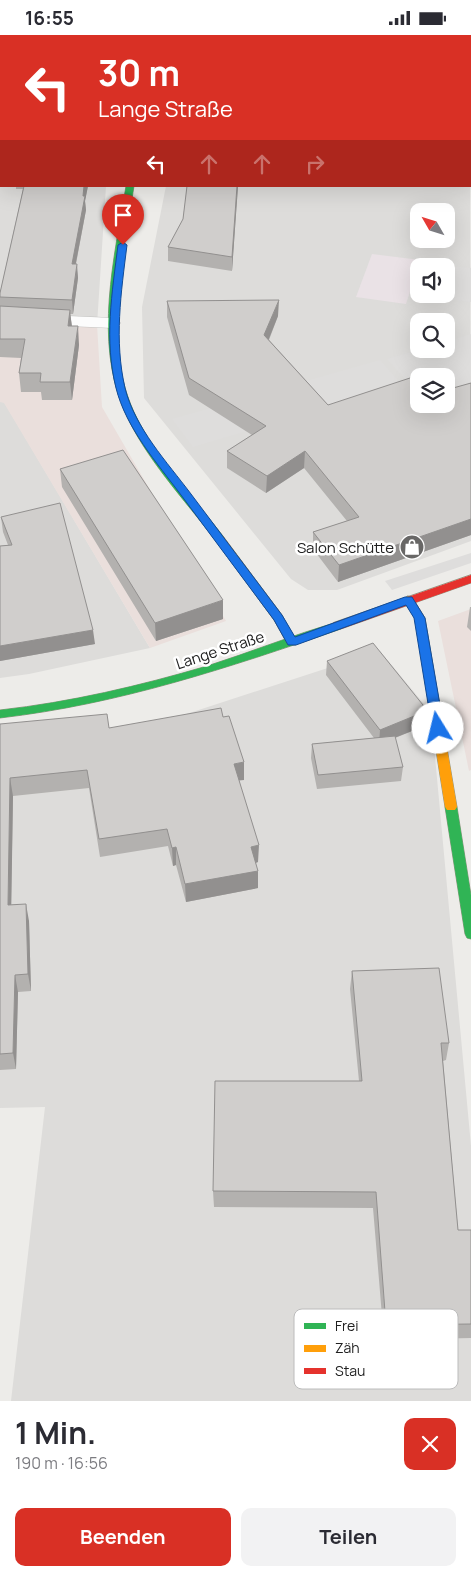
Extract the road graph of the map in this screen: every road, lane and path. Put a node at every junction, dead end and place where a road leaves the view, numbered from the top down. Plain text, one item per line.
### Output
1 (130, 187) edge
2 (0, 318) edge
3 (113, 323) junction
4 (471, 579) edge
5 (408, 600) junction
6 (292, 642) junction
7 (0, 714) edge
8 (471, 934) edge

1 - 3 street
2 - 3 lane
3 - 6 street
4 - 5 street, Lange Straße
5 - 6 street, Lange Straße
5 - 8 street
6 - 7 street, Lange Straße

